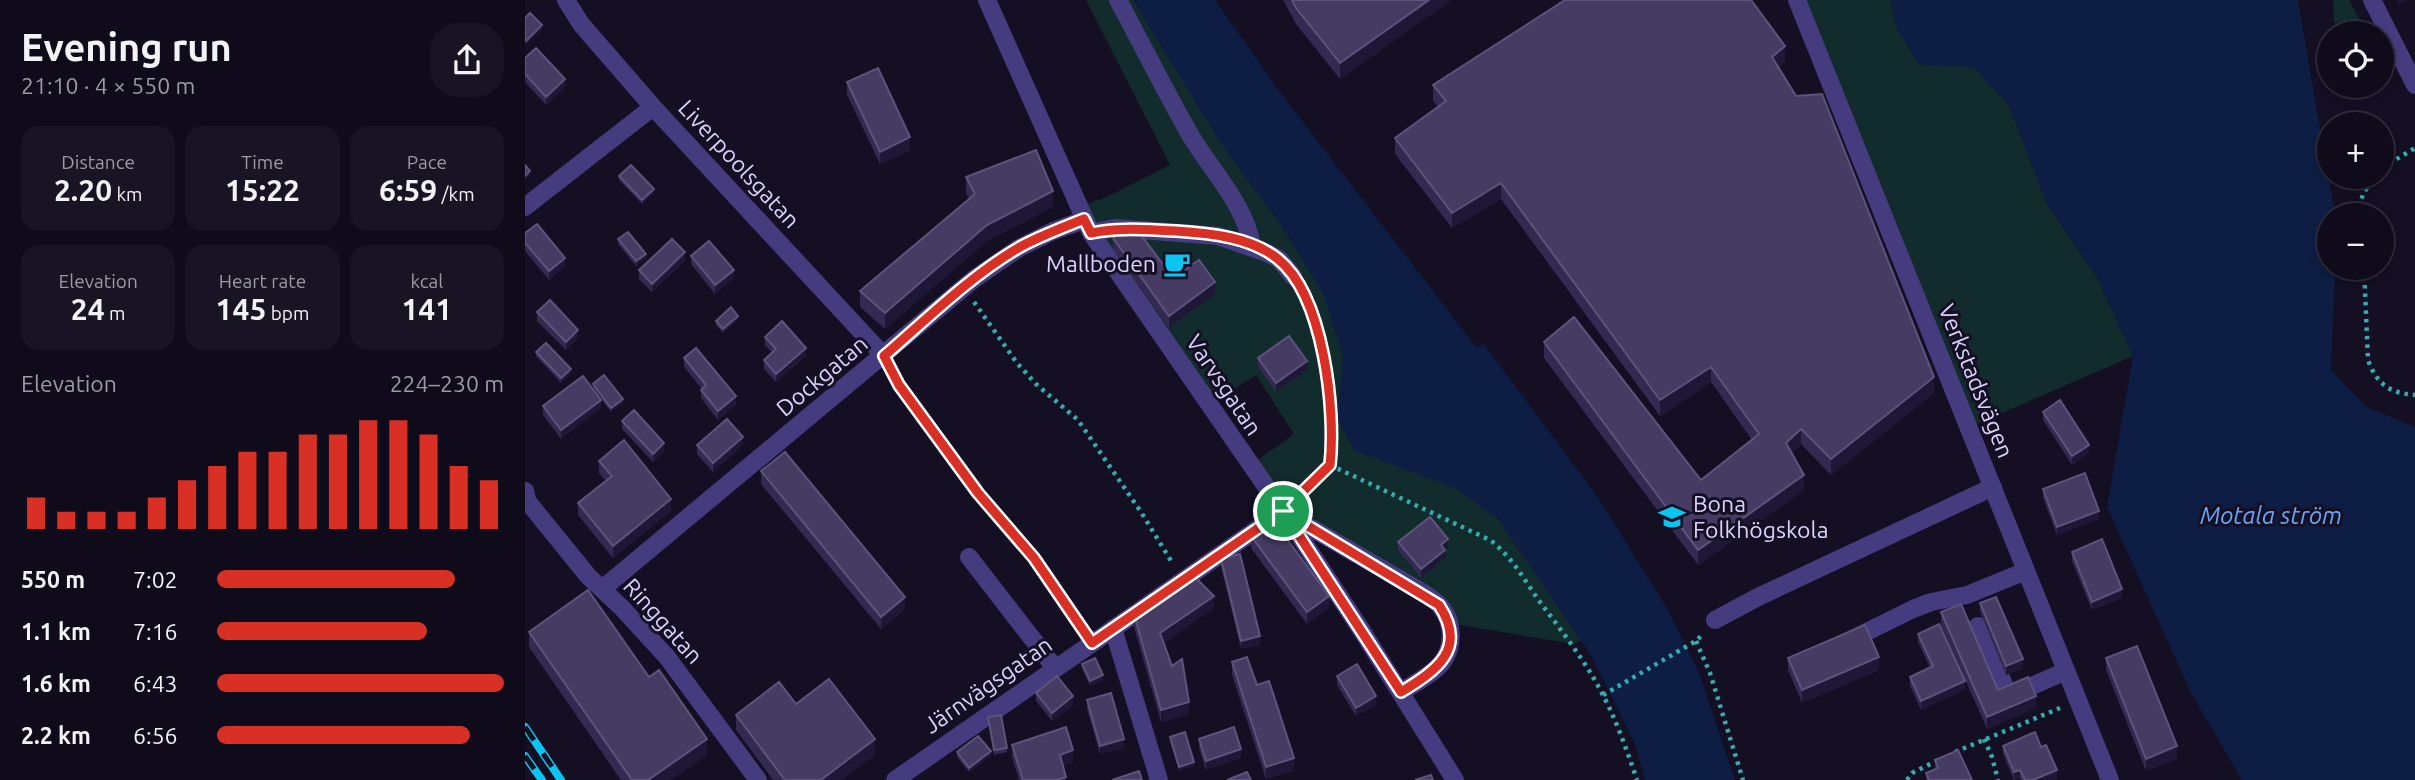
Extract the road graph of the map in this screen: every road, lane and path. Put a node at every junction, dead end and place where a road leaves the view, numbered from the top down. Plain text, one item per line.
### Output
1 (566, 0) edge
2 (986, 0) edge
3 (1118, 0) edge
4 (1797, 0) edge
5 (2372, 0) edge
6 (2415, 85) edge
7 (653, 107) junction
8 (2415, 148) edge
9 (2394, 161) edge
10 (525, 207) edge
11 (1088, 226) junction
12 (1252, 246) junction
13 (1293, 276) joint
14 (2365, 280) edge
15 (964, 288) junction
16 (884, 356) junction
17 (2415, 394) edge
18 (1330, 465) junction
19 (1993, 487) junction
20 (526, 500) edge
21 (1283, 511) junction
22 (969, 558) dead end
23 (2026, 571) junction
24 (1183, 580) junction
25 (602, 589) junction
26 (1715, 620) dead end
27 (1978, 626) dead end
28 (1113, 628) junction
29 (1092, 643) junction
30 (1830, 650) edge
31 (1055, 668) junction
32 (2066, 671) junction
33 (1401, 692) junction
34 (1603, 695) junction
35 (2078, 700) junction
36 (1984, 739) junction
37 (758, 780) edge
38 (895, 780) edge
39 (1159, 780) edge
40 (1455, 780) edge
41 (1637, 780) edge
42 (1744, 780) edge
43 (1907, 780) edge
44 (1998, 780) edge
45 (2110, 780) edge

1 - 7 street, Liverpoolsgatan
2 - 11 street, Varvsgatan
3 - 12 street
4 - 19 street, Verkstadsvägen
5 - 6 street
7 - 10 street
7 - 16 street, Liverpoolsgatan
8 - 9 path
11 - 12 street, Dockgatan
11 - 15 street, Dockgatan
11 - 21 street, Varvsgatan
12 - 13 street, Dockgatan
13 - 18 path
14 - 17 path
15 - 16 street, Dockgatan
15 - 24 path
16 - 25 street, Dockgatan
16 - 29 path
18 - 21 path
18 - 34 path
19 - 23 street, Verkstadsvägen
19 - 26 street
20 - 25 street, Ringgatan
21 - 24 street, Järnvägsgatan
21 - 33 street, Varvsgatan
21 - 33 street
22 - 31 street
23 - 30 street
23 - 32 street, Verkstadsvägen
24 - 28 street, Järnvägsgatan
25 - 37 street, Ringgatan
27 - 32 street
28 - 29 street, Järnvägsgatan
28 - 39 street
29 - 31 street, Järnvägsgatan
31 - 38 street, Järnvägsgatan
32 - 35 street, Verkstadsvägen
33 - 40 street, Varvsgatan
34 - 41 path
34 - 42 path
35 - 36 path
35 - 45 street, Verkstadsvägen
36 - 43 path
36 - 44 path

